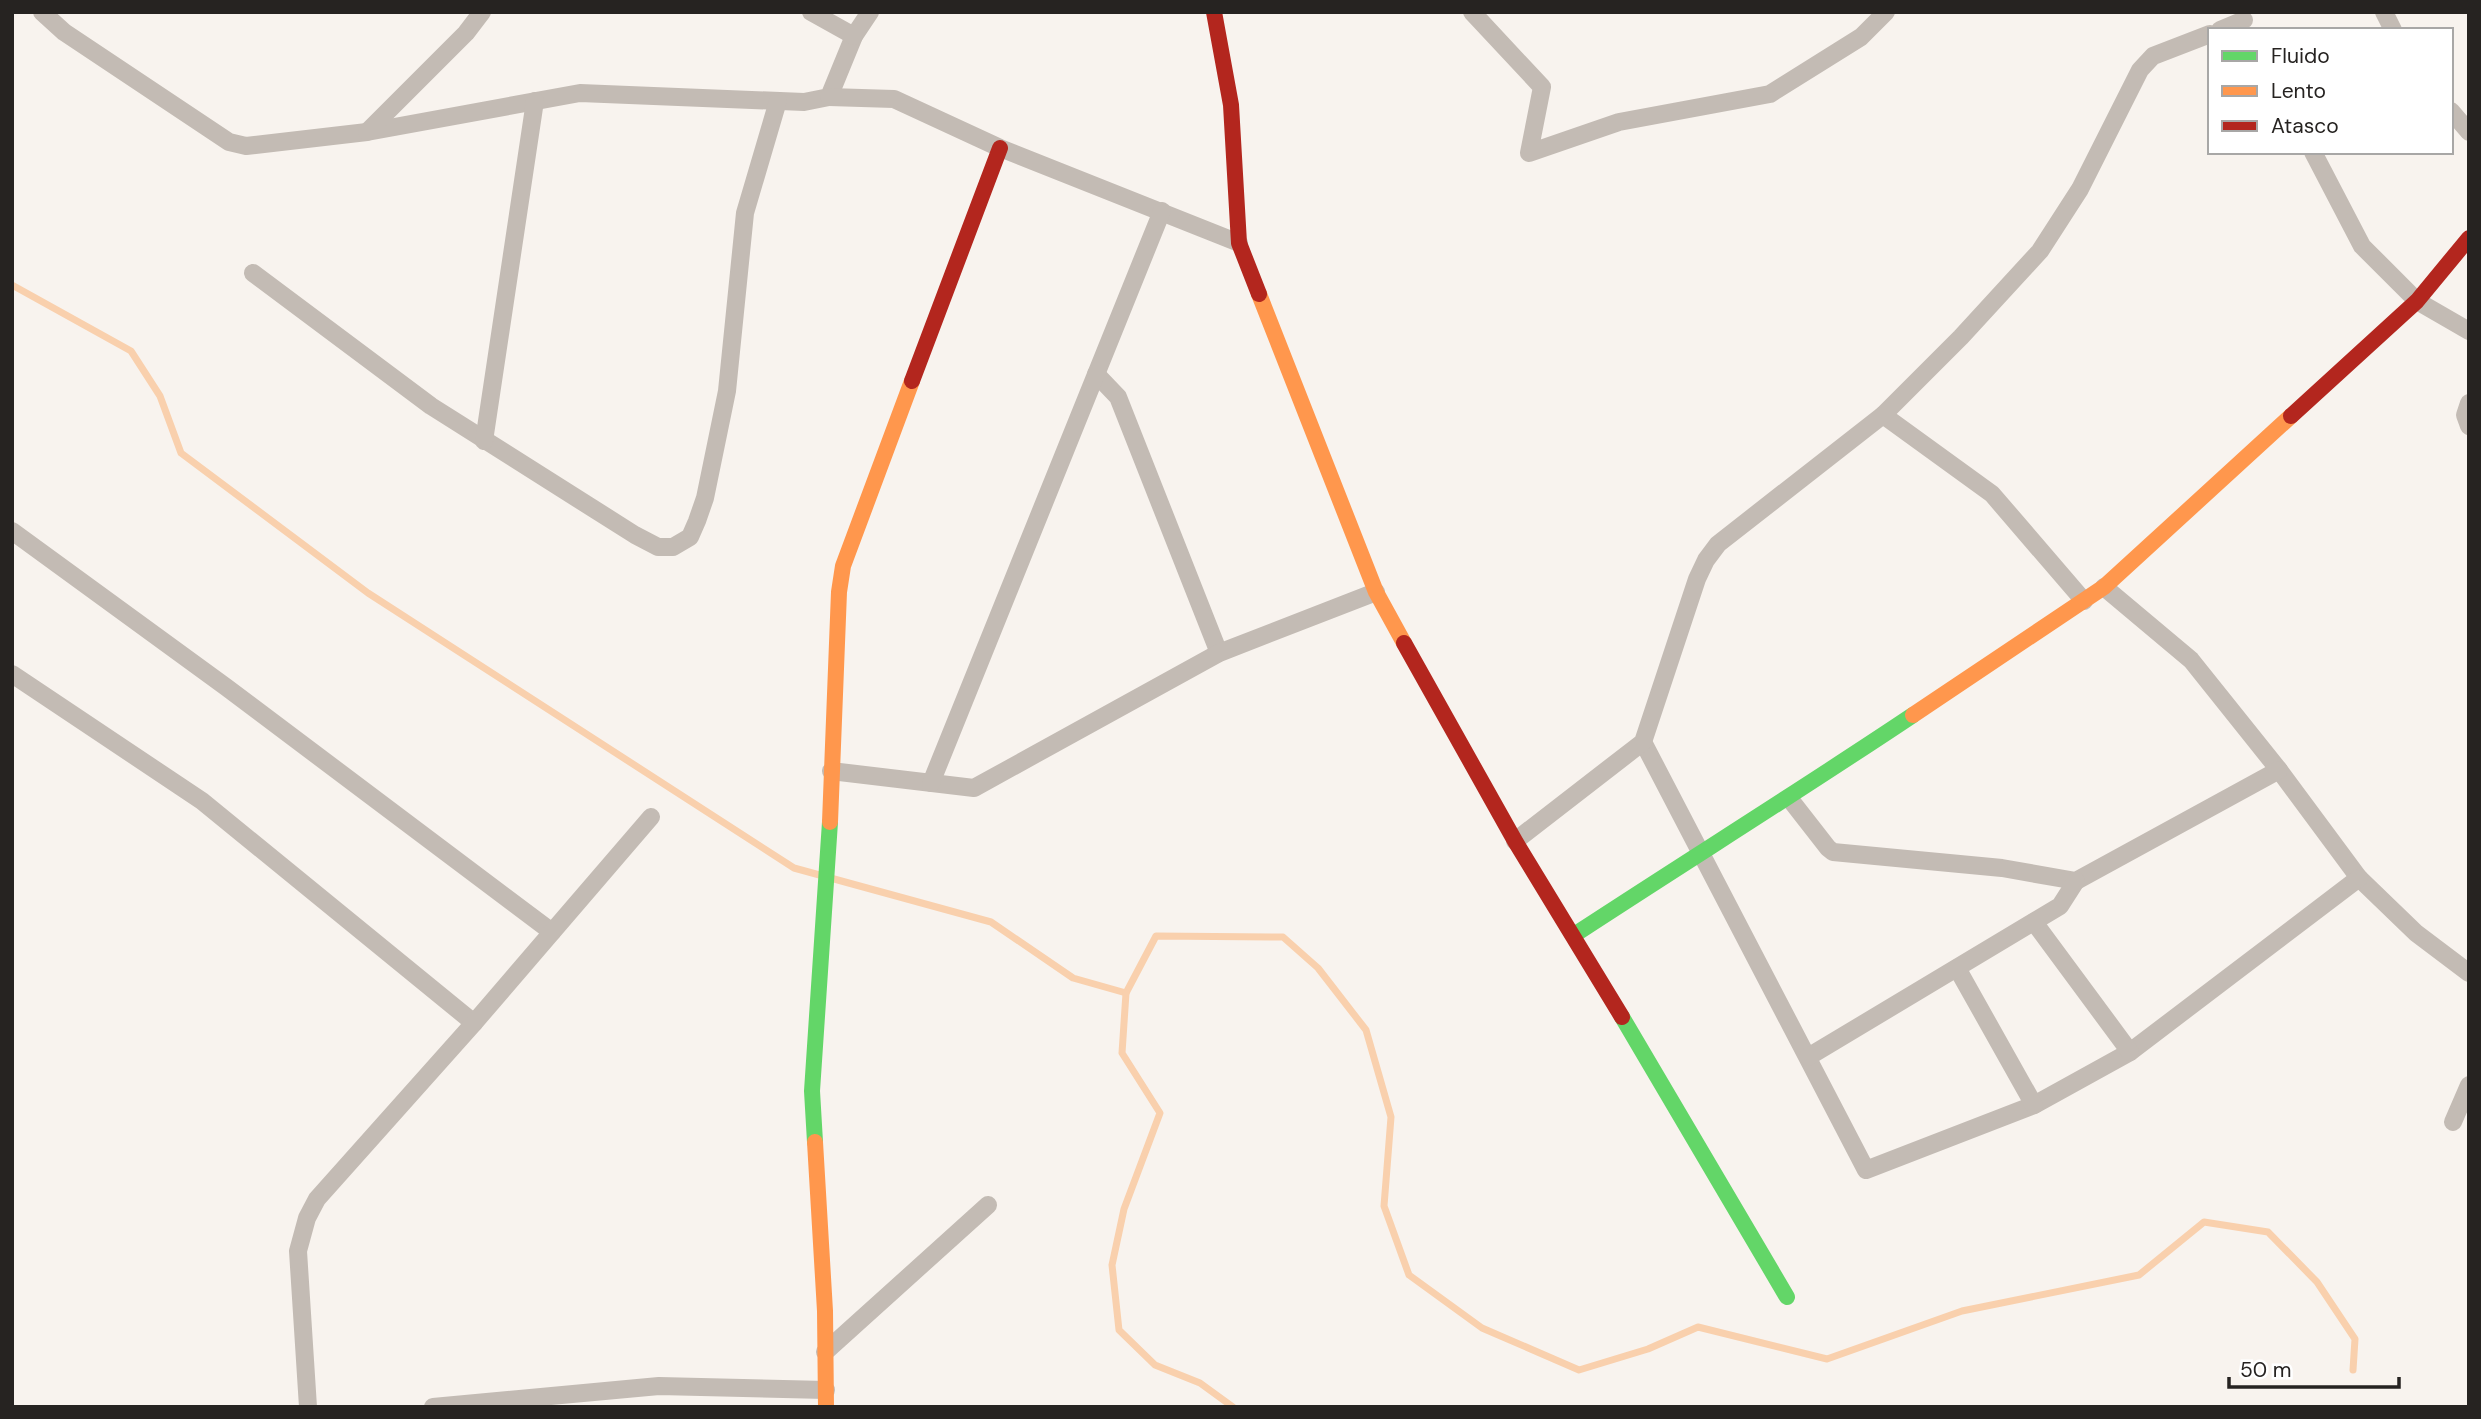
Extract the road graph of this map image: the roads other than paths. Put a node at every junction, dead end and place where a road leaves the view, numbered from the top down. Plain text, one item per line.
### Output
1 (42, 12) edge
2 (482, 12) edge
3 (811, 12) edge
4 (870, 12) edge
5 (1214, 12) edge
6 (1472, 12) edge
7 (1886, 12) edge
8 (2384, 12) edge
9 (2247, 21) edge
10 (2226, 28) edge
11 (2392, 28) edge
12 (2208, 35) edge
13 (854, 36) junction
14 (829, 97) junction
15 (778, 100) junction
16 (535, 101) junction
17 (2453, 113) edge
18 (367, 132) junction
19 (2469, 132) edge
20 (1000, 148) junction
21 (2314, 154) edge
22 (1163, 211) junction
23 (2469, 238) edge
24 (1239, 243) junction
25 (253, 273) dead end
26 (2417, 301) junction
27 (2469, 331) edge
28 (1096, 374) junction
29 (2469, 403) edge
30 (1883, 415) junction
31 (2469, 426) edge
32 (484, 441) junction
33 (12, 531) edge
34 (2105, 587) junction
35 (1376, 592) junction
36 (2084, 601) junction
37 (1219, 653) junction
38 (12, 674) edge
39 (1643, 742) junction
40 (2278, 770) junction
41 (831, 771) junction
42 (931, 783) junction
43 (1789, 798) junction
44 (650, 817) dead end
45 (1516, 841) junction
46 (1701, 851) junction
47 (2359, 878) junction
48 (2076, 881) junction
49 (2034, 922) junction
50 (552, 932) junction
51 (1574, 935) junction
52 (1957, 968) junction
53 (2469, 973) edge
54 (474, 1023) junction
55 (2130, 1052) junction
56 (1808, 1058) junction
57 (2469, 1085) edge
58 (2034, 1105) junction
59 (2453, 1122) dead end
60 (988, 1205) dead end
61 (1787, 1297) dead end
62 (825, 1352) junction
63 (826, 1398) edge
64 (308, 1407) edge
65 (433, 1407) edge

1 - 18 street
2 - 18 street
3 - 13 street
4 - 13 street
5 - 24 street
6 - 7 street
8 - 11 street
9 - 10 street
12 - 30 street
13 - 14 street
14 - 15 street
14 - 20 street
15 - 16 street
15 - 32 street
16 - 18 street
16 - 32 street
17 - 19 street
20 - 22 street
20 - 41 street
21 - 26 street
22 - 24 street
22 - 28 street
23 - 26 street
24 - 35 street
25 - 32 street
26 - 27 street
26 - 34 street
28 - 37 street
28 - 42 street
29 - 31 street
30 - 36 street
30 - 39 street
33 - 50 street
34 - 36 street
34 - 40 street
35 - 37 street
35 - 45 street
36 - 43 street
37 - 42 street
38 - 54 street
39 - 45 street
39 - 46 street
40 - 47 street
40 - 48 street
41 - 42 street
41 - 62 street
43 - 46 street
43 - 48 street
44 - 50 street
45 - 51 street
46 - 51 street
46 - 56 street
47 - 53 street
47 - 55 street
48 - 49 street
49 - 52 street
49 - 55 street
50 - 54 street
51 - 61 street
52 - 56 street
52 - 58 street
54 - 64 street
55 - 58 street
56 - 58 street
57 - 59 street
60 - 62 street
62 - 63 street
63 - 65 street

